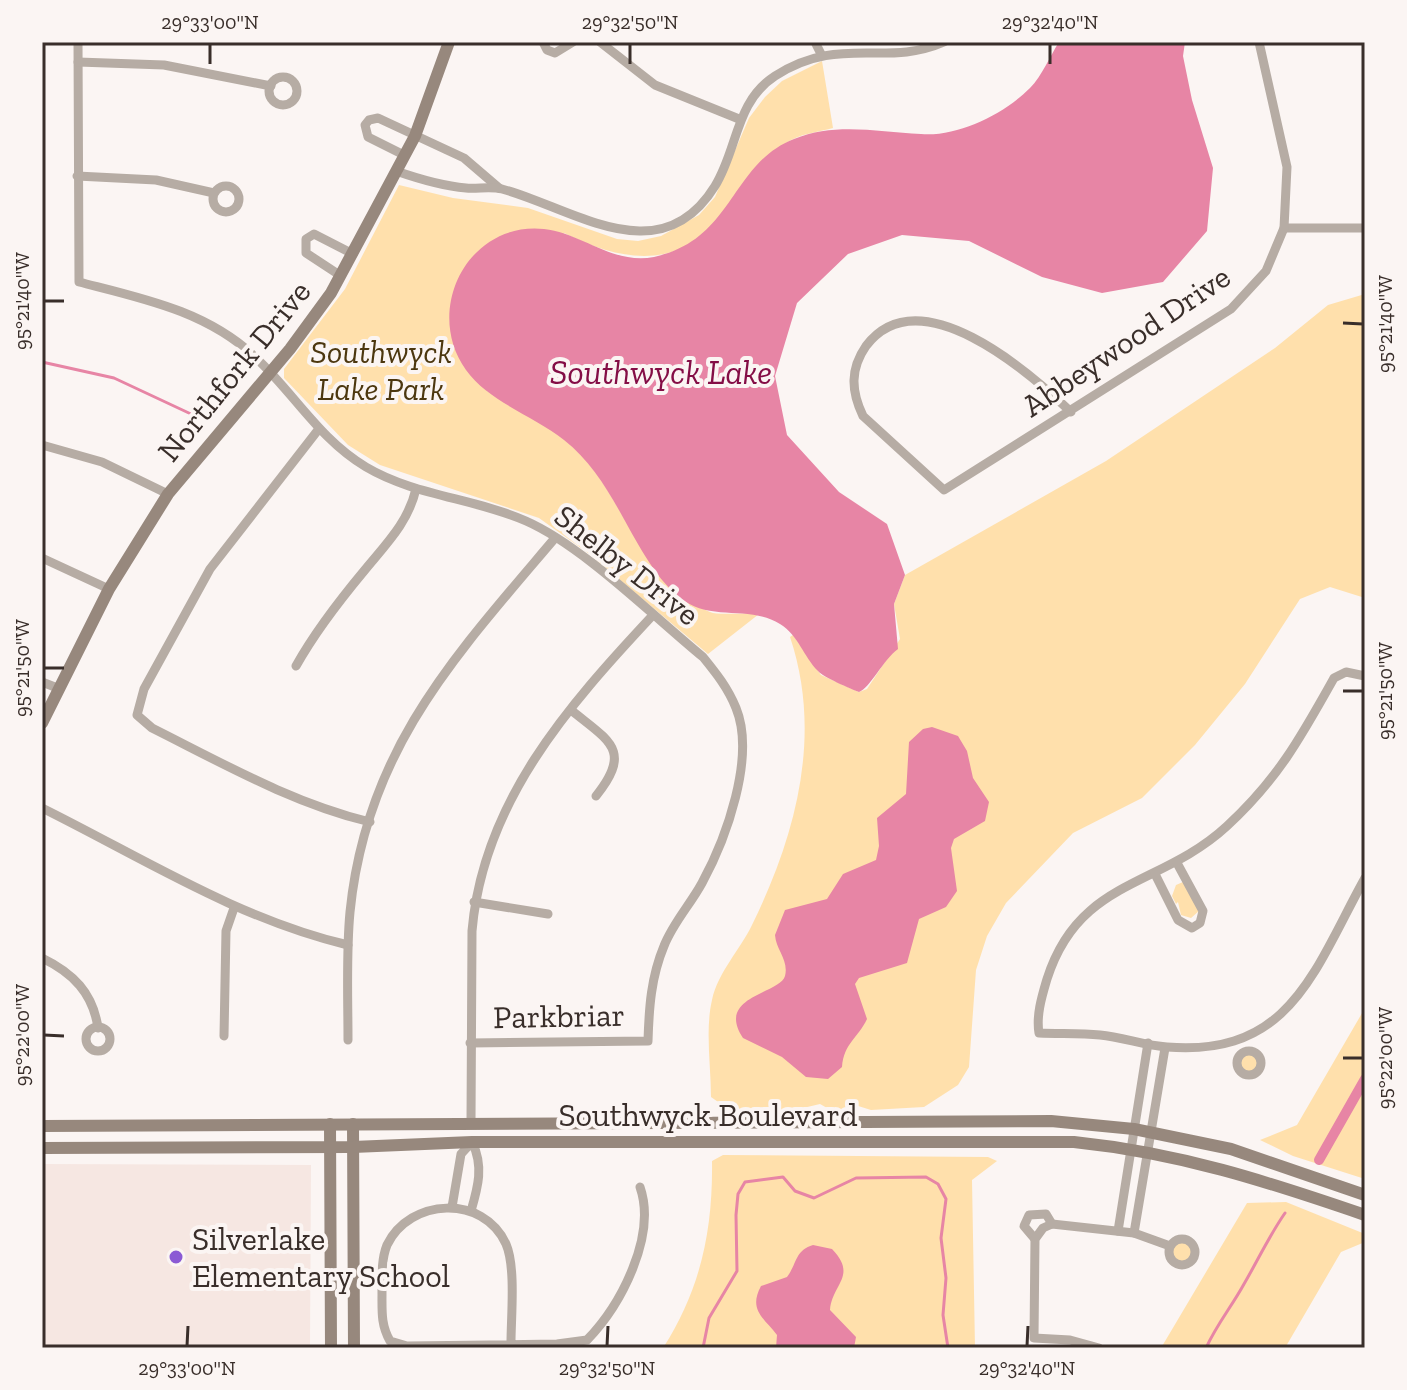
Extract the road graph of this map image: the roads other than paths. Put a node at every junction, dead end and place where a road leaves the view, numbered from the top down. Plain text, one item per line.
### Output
1 (78, 42) edge
2 (449, 42) edge
3 (543, 42) edge
4 (573, 42) edge
5 (600, 42) edge
6 (815, 42) edge
7 (944, 42) edge
8 (1259, 42) edge
9 (821, 54) junction
10 (78, 62) junction
11 (271, 86) dead end
12 (739, 119) junction
13 (415, 136) junction
14 (404, 155) junction
15 (396, 171) junction
16 (77, 176) junction
17 (499, 188) junction
18 (214, 193) dead end
19 (1284, 228) junction
20 (1365, 228) edge
21 (353, 254) junction
22 (341, 276) junction
23 (269, 374) junction
24 (1071, 412) junction
25 (318, 430) junction
26 (42, 445) edge
27 (416, 489) junction
28 (168, 494) junction
29 (555, 538) junction
30 (42, 558) edge
31 (109, 589) junction
32 (653, 615) junction
33 (296, 666) dead end
34 (1365, 676) edge
35 (42, 682) edge
36 (60, 689) junction
37 (571, 710) junction
38 (42, 723) edge
39 (596, 796) dead end
40 (42, 808) edge
41 (370, 822) junction
42 (1177, 863) junction
43 (1155, 874) junction
44 (1365, 878) edge
45 (474, 902) junction
46 (234, 908) junction
47 (548, 914) dead end
48 (348, 945) junction
49 (42, 958) edge
50 (98, 1028) dead end
51 (224, 1036) dead end
52 (348, 1040) dead end
53 (648, 1041) joint
54 (1238, 1042) junction
55 (470, 1043) junction
56 (1148, 1043) junction
57 (1165, 1048) junction
58 (1244, 1052) dead end
59 (765, 1121) junction
60 (471, 1122) junction
61 (197, 1124) junction
62 (330, 1124) junction
63 (353, 1124) junction
64 (42, 1126) edge
65 (76, 1126) junction
66 (1134, 1129) junction
67 (1150, 1133) junction
68 (765, 1141) junction
69 (472, 1142) junction
70 (76, 1147) junction
71 (330, 1147) junction
72 (353, 1147) junction
73 (42, 1148) edge
74 (1131, 1148) junction
75 (197, 1149) junction
76 (1147, 1151) junction
77 (458, 1177) junction
78 (479, 1178) junction
79 (640, 1187) dead end
80 (1365, 1195) edge
81 (452, 1207) junction
82 (471, 1211) junction
83 (1365, 1215) edge
84 (1048, 1226) junction
85 (1118, 1231) junction
86 (1134, 1233) junction
87 (1035, 1239) junction
88 (1170, 1246) dead end
89 (511, 1342) junction
90 (331, 1343) edge
91 (354, 1343) edge
92 (1099, 1348) edge

1 - 10 street
2 - 13 street, Northfork Drive
3 - 4 street
5 - 12 street
6 - 9 street
7 - 9 street
8 - 19 street, Abbeywood Drive
9 - 12 street
10 - 11 street
10 - 16 street
12 - 17 street
13 - 14 street, Northfork Drive
13 - 14 street
13 - 17 street
14 - 15 street, Northfork Drive
15 - 17 street
15 - 21 street, Northfork Drive
16 - 18 street
16 - 23 street, Shelby Drive
19 - 20 street
19 - 24 street, Abbeywood Drive
21 - 22 street, Northfork Drive
21 - 22 street
22 - 23 street, Northfork Drive
23 - 25 street, Shelby Drive
23 - 28 street, Northfork Drive
24 - 24 street, Abbeywood Drive
25 - 27 street, Shelby Drive
25 - 41 street
26 - 28 street
27 - 29 street, Shelby Drive
27 - 33 street
28 - 31 street, Northfork Drive
29 - 32 street, Shelby Drive
29 - 41 street
30 - 31 street
31 - 36 street, Northfork Drive
32 - 37 street
32 - 53 street, Shelby Drive
34 - 42 street
35 - 36 street
36 - 38 street, Northfork Drive
37 - 39 street
37 - 45 street
40 - 46 street
41 - 48 street
42 - 43 street
42 - 43 street
43 - 56 street
44 - 54 street
45 - 47 street
45 - 55 street
46 - 48 street
46 - 51 street
48 - 52 street
49 - 50 street
53 - 55 street, Parkbriar
54 - 57 street
54 - 58 street
55 - 60 street
56 - 57 street
56 - 66 street
57 - 67 street
59 - 60 street, Southwyck Boulevard
59 - 66 street, Southwyck Boulevard
59 - 68 street
60 - 63 street, Southwyck Boulevard
60 - 69 street
61 - 62 street, Southwyck Boulevard
61 - 65 street, Southwyck Boulevard
61 - 75 street
62 - 63 street, Southwyck Boulevard
62 - 71 street
63 - 72 street
64 - 65 street, Southwyck Boulevard
65 - 70 street
66 - 67 street, Southwyck Boulevard
66 - 74 street
67 - 76 street
67 - 80 street, Southwyck Boulevard
68 - 69 street, Southwyck Boulevard
68 - 74 street, Southwyck Boulevard
69 - 72 street, Southwyck Boulevard
69 - 77 street
69 - 78 street
70 - 73 street, Southwyck Boulevard
70 - 75 street, Southwyck Boulevard
71 - 72 street, Southwyck Boulevard
71 - 75 street, Southwyck Boulevard
71 - 90 street
72 - 91 street
74 - 76 street, Southwyck Boulevard
74 - 85 street
76 - 83 street, Southwyck Boulevard
76 - 86 street
77 - 78 street
77 - 81 street
78 - 82 street
79 - 89 street
81 - 82 street
81 - 89 street
82 - 89 street
84 - 85 street
84 - 87 street
84 - 87 street
85 - 86 street
86 - 88 street
87 - 92 street
90 - 91 street

